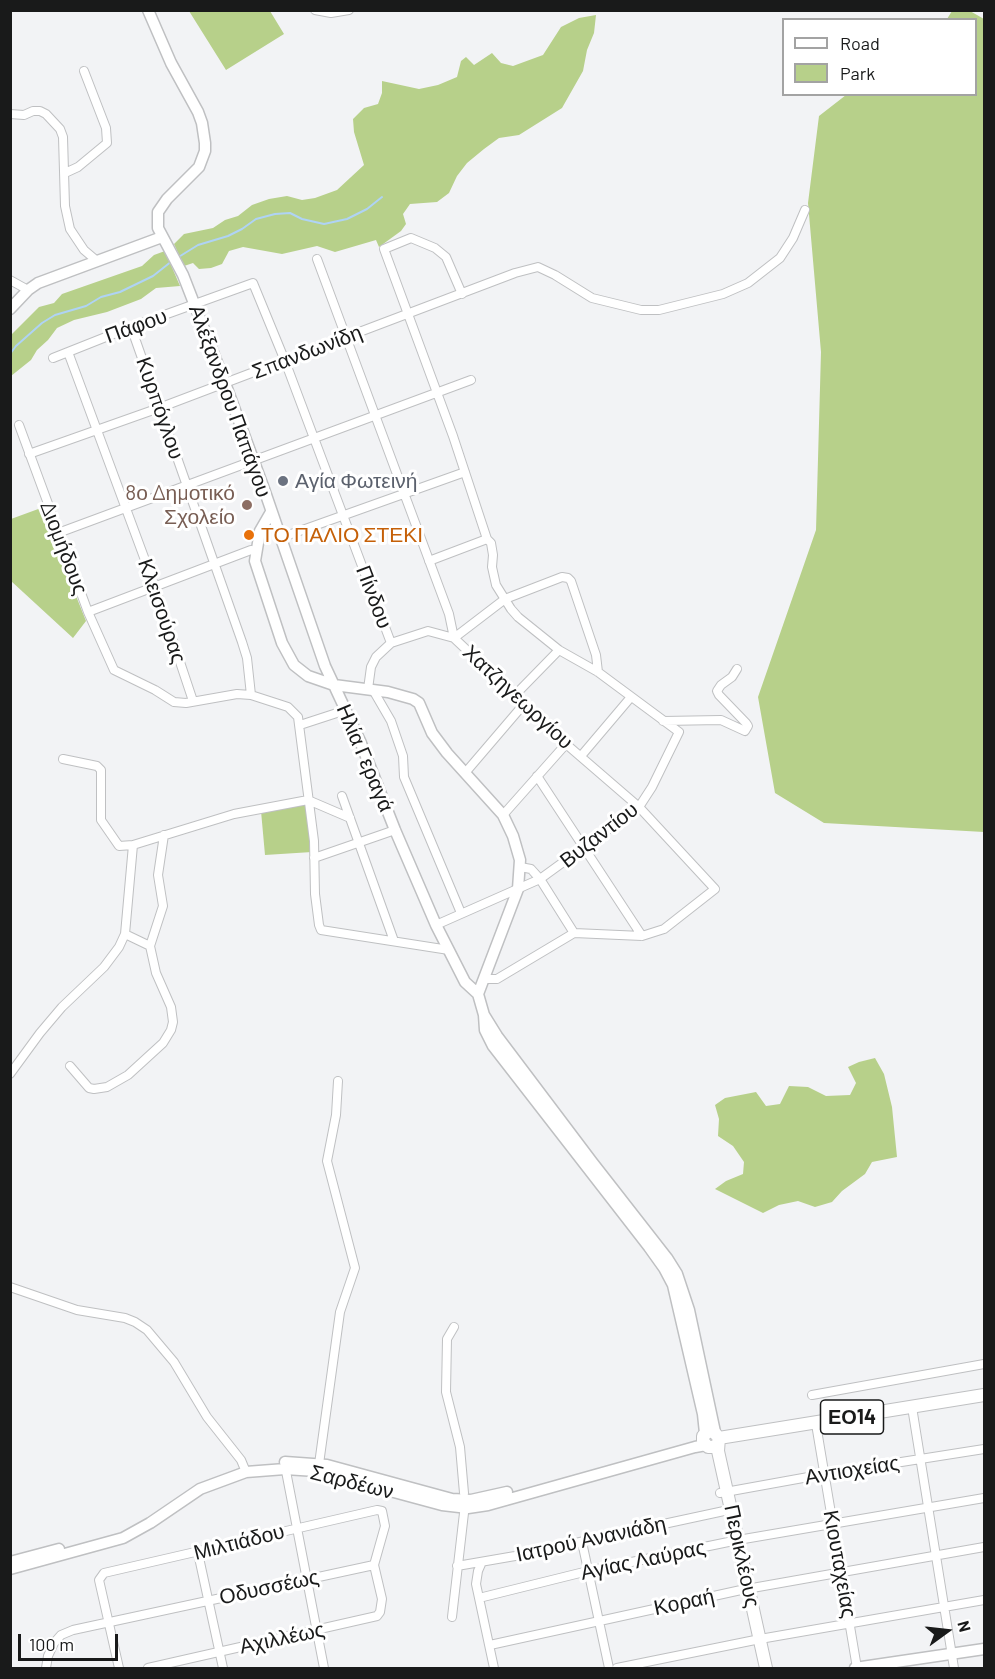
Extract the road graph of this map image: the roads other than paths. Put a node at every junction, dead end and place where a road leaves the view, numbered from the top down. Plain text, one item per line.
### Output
1 (148, 10) edge
2 (315, 10) edge
3 (349, 10) edge
4 (84, 71) dead end
5 (10, 114) edge
6 (65, 173) junction
7 (805, 210) dead end
8 (162, 237) junction
9 (318, 259) dead end
10 (97, 261) junction
11 (10, 280) edge
12 (253, 283) joint
13 (28, 291) junction
14 (462, 294) junction
15 (195, 305) junction
16 (10, 309) edge
17 (407, 315) junction
18 (131, 327) junction
19 (346, 337) junction
20 (68, 352) junction
21 (53, 358) dead end
22 (285, 361) junction
23 (471, 380) dead end
24 (225, 383) junction
25 (437, 393) junction
26 (159, 408) junction
27 (375, 416) junction
28 (19, 425) dead end
29 (96, 430) junction
30 (314, 439) junction
31 (29, 454) junction
32 (253, 460) junction
33 (465, 472) junction
34 (187, 484) junction
35 (404, 494) junction
36 (125, 509) junction
37 (271, 512) junction
38 (343, 516) junction
39 (58, 533) junction
40 (280, 538) junction
41 (487, 539) junction
42 (256, 551) junction
43 (429, 561) junction
44 (216, 564) junction
45 (155, 587) junction
46 (505, 599) junction
47 (88, 612) junction
48 (454, 638) junction
49 (392, 643) junction
50 (559, 650) junction
51 (737, 669) dead end
52 (598, 672) junction
53 (334, 686) junction
54 (371, 690) junction
55 (251, 695) junction
56 (515, 695) junction
57 (631, 697) junction
58 (193, 701) junction
59 (524, 704) junction
60 (346, 711) junction
61 (663, 721) junction
62 (300, 725) junction
63 (566, 744) junction
64 (581, 756) junction
65 (63, 759) dead end
66 (465, 773) junction
67 (537, 776) junction
68 (342, 796) dead end
69 (308, 800) junction
70 (639, 807) junction
71 (503, 815) junction
72 (350, 818) junction
73 (394, 830) junction
74 (164, 835) junction
75 (359, 842) junction
76 (133, 845) junction
77 (583, 848) junction
78 (314, 858) junction
79 (520, 867) junction
80 (540, 879) junction
81 (518, 889) junction
82 (461, 913) junction
83 (436, 925) junction
84 (574, 933) junction
85 (125, 934) junction
86 (642, 936) junction
87 (394, 941) junction
88 (150, 946) junction
89 (448, 950) junction
90 (484, 980) junction
91 (478, 994) junction
92 (70, 1066) dead end
93 (10, 1074) edge
94 (338, 1081) dead end
95 (10, 1287) edge
96 (454, 1327) dead end
97 (984, 1364) edge
98 (812, 1395) dead end
99 (984, 1395) edge
100 (912, 1407) junction
101 (816, 1424) junction
102 (711, 1439) junction
103 (984, 1449) edge
104 (921, 1460) junction
105 (319, 1464) junction
106 (285, 1465) junction
107 (245, 1468) junction
108 (825, 1474) junction
109 (464, 1493) dead end
110 (724, 1493) junction
111 (984, 1498) edge
112 (928, 1508) junction
113 (724, 1511) junction
114 (464, 1513) dead end
115 (833, 1522) junction
116 (296, 1528) junction
117 (734, 1541) junction
118 (582, 1542) junction
119 (984, 1547) edge
120 (198, 1553) junction
121 (936, 1556) junction
122 (10, 1562) edge
123 (483, 1562) junction
124 (374, 1565) junction
125 (457, 1566) junction
126 (10, 1569) edge
127 (588, 1571) junction
128 (841, 1572) junction
129 (306, 1579) junction
130 (745, 1590) junction
131 (479, 1598) junction
132 (984, 1600) edge
133 (209, 1601) junction
134 (944, 1607) junction
135 (452, 1617) dead end
136 (598, 1620) junction
137 (109, 1621) junction
138 (850, 1623) junction
139 (316, 1630) junction
140 (756, 1640) junction
141 (490, 1645) junction
142 (984, 1649) edge
143 (220, 1652) junction
144 (952, 1653) junction
145 (46, 1668) edge
146 (119, 1668) edge
147 (148, 1668) edge
148 (223, 1668) edge
149 (324, 1668) edge
150 (494, 1668) edge
151 (609, 1668) edge
152 (617, 1668) edge
153 (758, 1668) edge
154 (766, 1668) edge
155 (856, 1668) edge
156 (954, 1668) edge

1 - 8 street
2 - 3 street
4 - 6 street
5 - 6 street
6 - 10 street
7 - 14 street, Σπανδωνίδη
8 - 10 street
8 - 15 street, Αλέξανδρου Παπάγου
9 - 19 street, Χατζηγεωργίου
10 - 13 street
11 - 13 street
12 - 15 street, Πάφου
12 - 22 street, Πίνδου
13 - 16 street
14 - 17 street, Σπανδωνίδη
14 - 17 street
15 - 18 street, Πάφου
15 - 24 street, Αλέξανδρου Παπάγου
17 - 19 street, Σπανδωνίδη
17 - 25 street
18 - 20 street, Πάφου
18 - 26 street, Κυρπόγλου
19 - 22 street, Σπανδωνίδη
19 - 27 street, Χατζηγεωργίου
20 - 21 street, Πάφου
20 - 29 street, Κλεισούρας
22 - 24 street, Σπανδωνίδη
22 - 30 street, Πίνδου
23 - 25 street
24 - 26 street, Σπανδωνίδη
24 - 32 street, Αλέξανδρου Παπάγου
25 - 27 street
25 - 33 street
26 - 29 street, Σπανδωνίδη
26 - 34 street, Κυρπόγλου
27 - 30 street
27 - 35 street, Χατζηγεωργίου
28 - 31 street, Διομήδους
29 - 31 street, Σπανδωνίδη
29 - 36 street, Κλεισούρας
30 - 32 street
30 - 38 street, Πίνδου
31 - 39 street, Διομήδους
32 - 34 street
32 - 37 street, Αλέξανδρου Παπάγου
33 - 35 street
33 - 41 street
34 - 36 street
34 - 44 street, Κυρπόγλου
35 - 38 street
35 - 43 street, Χατζηγεωργίου
36 - 39 street
36 - 45 street, Κλεισούρας
37 - 40 street, Ηλία Γεραγά
37 - 42 street, Αλέξανδρου Παπάγου
38 - 40 street
38 - 49 street, Πίνδου
39 - 47 street, Διομήδους
40 - 53 street, Ηλία Γεραγά
41 - 43 street
41 - 46 street
42 - 44 street
42 - 53 street, Αλέξανδρου Παπάγου
43 - 48 street, Χατζηγεωργίου
44 - 45 street
44 - 55 street, Κυρπόγλου
45 - 47 street
45 - 58 street, Κλεισούρας
46 - 48 street
46 - 50 street
46 - 52 street
47 - 58 street, Διομήδους
48 - 49 street
48 - 56 street, Χατζηγεωργίου
49 - 54 street
50 - 52 street
50 - 56 street
51 - 61 street
52 - 57 street
53 - 54 street, Αλέξανδρου Παπάγου
53 - 60 street, Ηλία Γεραγά
54 - 66 street, Αλέξανδρου Παπάγου
54 - 82 street
55 - 58 street
55 - 62 street
56 - 59 street, Χατζηγεωργίου
57 - 61 street
57 - 64 street
59 - 63 street, Χατζηγεωργίου
59 - 66 street
60 - 62 street
60 - 73 street, Ηλία Γεραγά
61 - 70 street, Βυζαντίου
62 - 69 street
63 - 64 street, Χατζηγεωργίου
63 - 67 street
64 - 70 street, Χατζηγεωργίου
65 - 76 street
66 - 71 street, Αλέξανδρου Παπάγου
67 - 71 street
67 - 77 street
68 - 72 street
69 - 72 street
69 - 74 street
69 - 78 street
70 - 77 street, Βυζαντίου
70 - 86 street, Χατζηγεωργίου
71 - 79 street, Αλέξανδρου Παπάγου
72 - 75 street
73 - 75 street
73 - 83 street, Ηλία Γεραγά
74 - 76 street
74 - 88 street
75 - 78 street
75 - 87 street
76 - 85 street
77 - 80 street, Βυζαντίου
77 - 86 street
78 - 87 street
79 - 80 street
79 - 81 street, Αλέξανδρου Παπάγου
80 - 81 street, Βυζαντίου
80 - 84 street
81 - 82 street, Βυζαντίου
81 - 90 street, Αλέξανδρου Παπάγου
82 - 83 street, Βυζαντίου
83 - 89 street, Ηλία Γεραγά
84 - 86 street
84 - 90 street
85 - 88 street
85 - 93 street
87 - 89 street
88 - 92 street
89 - 91 street, Ηλία Γεραγά
90 - 91 street, Αλέξανδρου Παπάγου
91 - 102 street
94 - 105 street
95 - 107 street
96 - 109 street
97 - 98 street
99 - 100 main road, Σαρδέων / ΕΟ14
100 - 101 main road, Σαρδέων / ΕΟ14
100 - 104 street
101 - 102 main road, Σαρδέων / ΕΟ14
101 - 108 street, Κιουταχείας
102 - 105 street, Σαρδέων
102 - 106 street, Σαρδέων
102 - 110 main road, Περικλέους
103 - 104 street, Αντιοχείας
104 - 108 street, Αντιοχείας
104 - 112 street
105 - 106 street, Σαρδέων
106 - 107 street, Σαρδέων
106 - 116 street
107 - 122 street, Σαρδέων
107 - 126 street, Σαρδέων
108 - 110 street, Αντιοχείας
108 - 115 street, Κιουταχείας
110 - 113 main road, Περικλέους
110 - 117 main road, Περικλέους
111 - 112 street, Αγίας Λαύρας
112 - 115 street, Αγίας Λαύρας
112 - 121 street
113 - 117 main road, Περικλέους
113 - 118 street, Ιατρού Ανανιάδη
114 - 125 street
115 - 117 street, Αγίας Λαύρας
115 - 128 street, Κιουταχείας
116 - 120 street, Μιλτιάδου
116 - 124 street, Μιλτιάδου
116 - 129 street
117 - 127 street, Αγίας Λαύρας
117 - 130 main road, Περικλέους
118 - 123 street, Ιατρού Ανανιάδη
118 - 127 street
119 - 121 street, Κοραή
120 - 133 street
120 - 137 street, Μιλτιάδου
121 - 128 street, Κοραή
121 - 134 street
123 - 125 street, Ιατρού Ανανιάδη
123 - 131 street
124 - 129 street, Οδυσσέως
124 - 139 street, Αχιλλέως
125 - 135 street
127 - 131 street, Αγίας Λαύρας
127 - 136 street
128 - 130 street, Κοραή
128 - 138 street, Κιουταχείας
129 - 133 street, Οδυσσέως
129 - 139 street
130 - 136 street, Κοραή
130 - 140 main road, Περικλέους
131 - 141 street
132 - 134 street
133 - 137 street, Οδυσσέως
133 - 143 street
134 - 138 street
134 - 144 street
136 - 141 street, Κοραή
136 - 151 street
137 - 145 street, Οδυσσέως
137 - 146 street
138 - 140 street
138 - 155 street, Κιουταχείας
139 - 143 street, Αχιλλέως
139 - 149 street
140 - 152 street
140 - 153 main road, Περικλέους
140 - 154 main road, Περικλέους
141 - 150 street
142 - 144 street
143 - 147 street, Αχιλλέως
143 - 148 street
144 - 155 street
144 - 156 street

